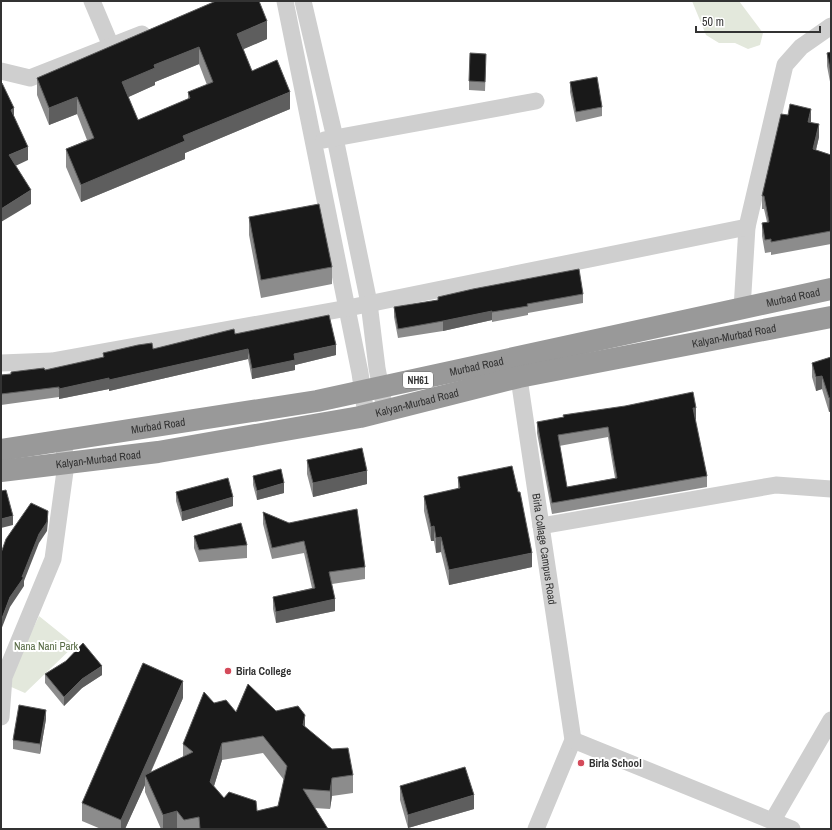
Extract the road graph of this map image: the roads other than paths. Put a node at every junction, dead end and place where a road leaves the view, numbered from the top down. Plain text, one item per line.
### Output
1 (92, 1) edge
2 (285, 1) edge
3 (303, 1) edge
4 (831, 26) edge
5 (156, 29) edge
6 (111, 46) junction
7 (1, 71) edge
8 (536, 102) dead end
9 (335, 138) junction
10 (314, 142) junction
11 (747, 227) junction
12 (831, 289) edge
13 (369, 303) junction
14 (348, 308) junction
15 (742, 308) junction
16 (831, 317) edge
17 (1, 363) edge
18 (518, 367) junction
19 (372, 390) junction
20 (376, 413) junction
21 (63, 440) junction
22 (1, 450) edge
23 (66, 464) junction
24 (1, 472) edge
25 (831, 489) edge
26 (541, 526) junction
27 (1, 716) edge
28 (831, 720) edge
29 (573, 740) junction
30 (773, 820) junction
31 (536, 829) edge
32 (792, 829) edge

1 - 6 street
2 - 10 street
3 - 9 street
4 - 11 street
5 - 6 street
6 - 7 street
8 - 9 street
9 - 10 street
9 - 13 street
10 - 14 street
11 - 13 street
11 - 15 street
12 - 15 highway, Murbad Road / NH61
13 - 14 street
13 - 19 street
14 - 17 street
14 - 19 street
15 - 18 highway, Murbad Road / NH61
16 - 18 highway, Kalyan-Murbad Road / NH61
18 - 19 highway, Murbad Road / NH61
18 - 20 highway, Kalyan-Murbad Road / NH61
18 - 26 street, Birla Collage Campus Road
19 - 20 street
19 - 21 highway, Murbad Road / NH61
20 - 23 highway, Kalyan-Murbad Road / NH61
21 - 22 highway, Murbad Road / NH61
21 - 23 street
23 - 24 highway, Kalyan-Murbad Road / NH61
23 - 27 street
25 - 26 street
26 - 29 street, Birla Collage Campus Road
28 - 30 street
29 - 30 street
29 - 31 street
30 - 32 street

